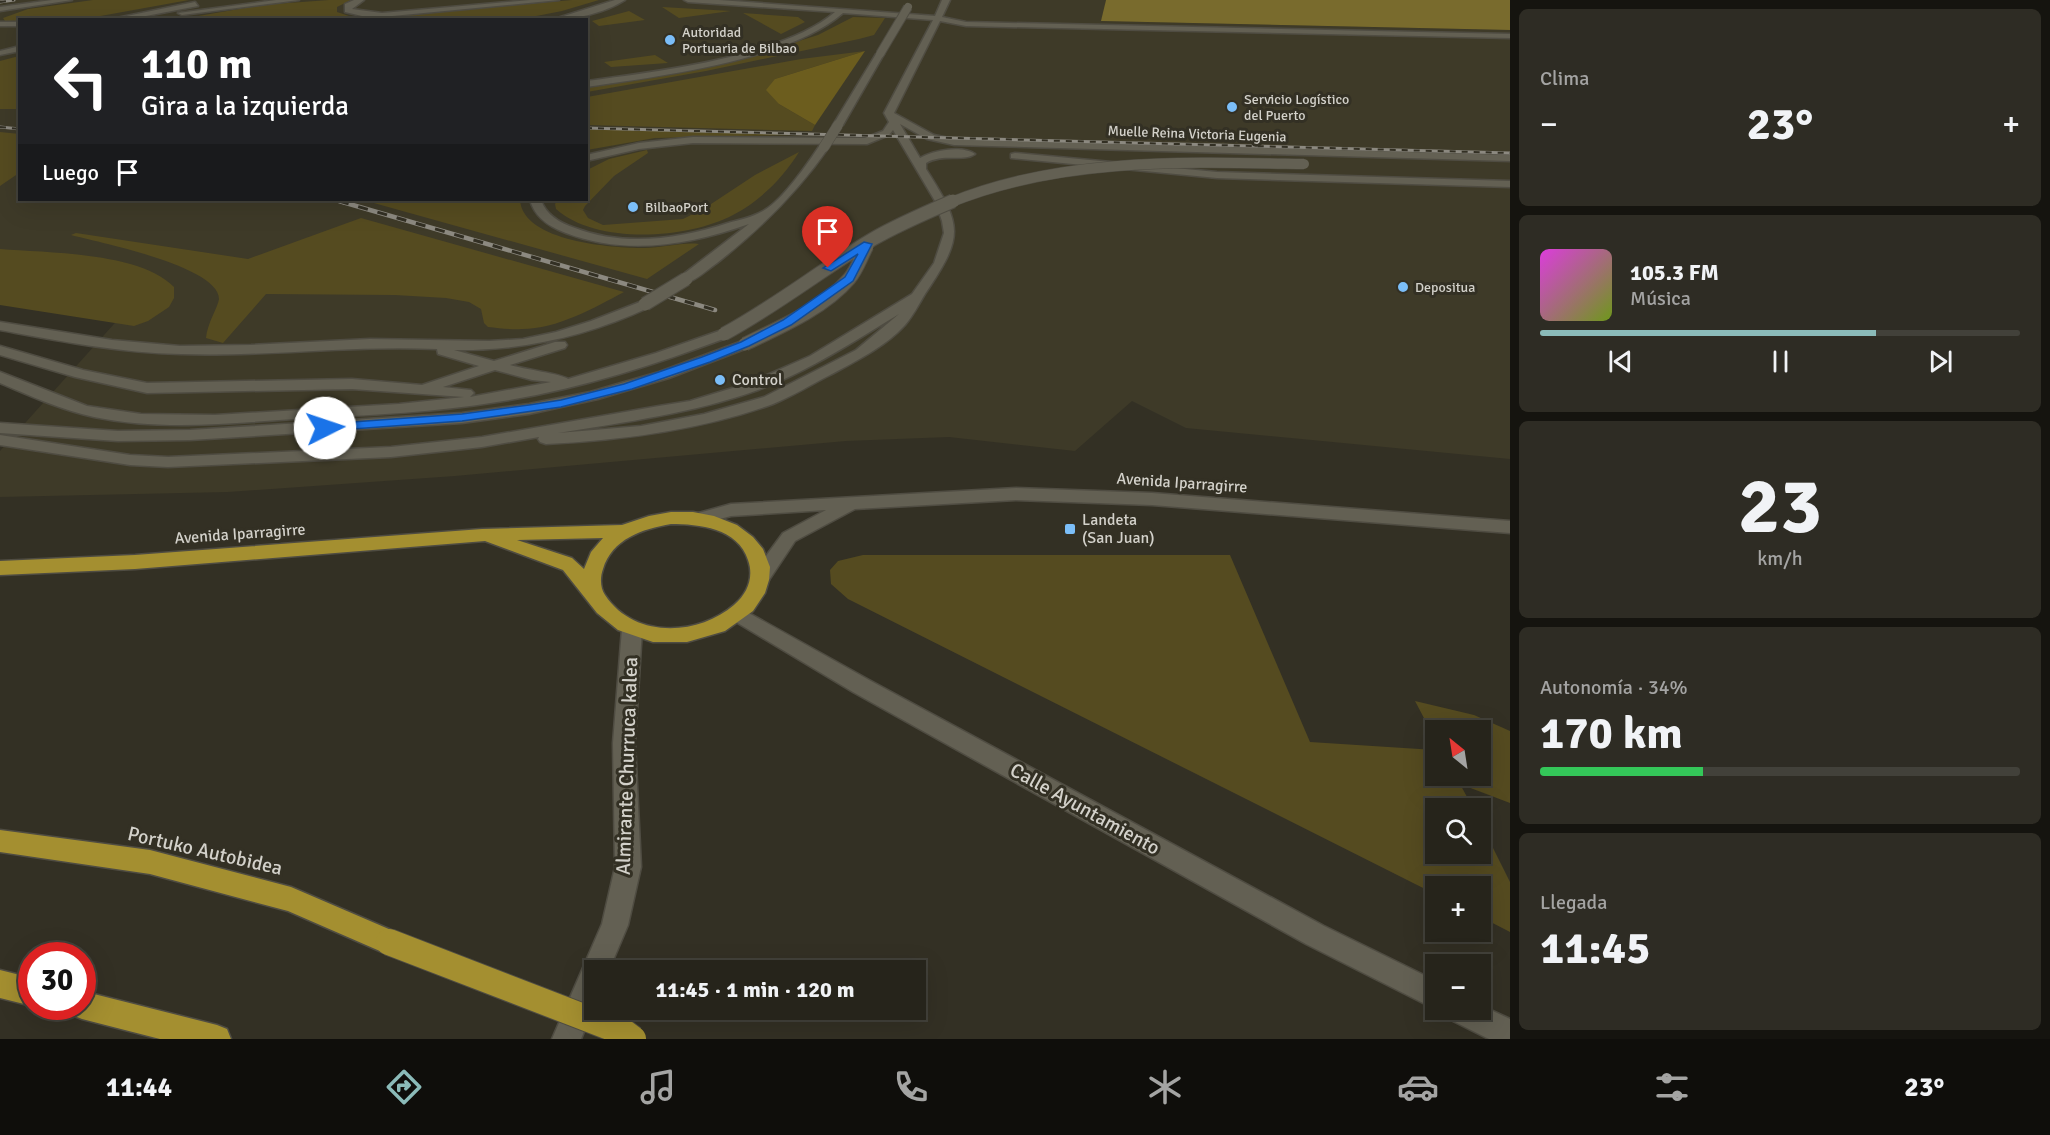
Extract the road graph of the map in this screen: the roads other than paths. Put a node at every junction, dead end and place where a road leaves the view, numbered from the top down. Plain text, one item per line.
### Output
1 (68, 0) edge
2 (220, 0) edge
3 (258, 0) edge
4 (295, 0) edge
5 (360, 0) edge
6 (555, 0) edge
7 (621, 0) edge
8 (688, 0) edge
9 (946, 0) edge
10 (910, 3) edge
11 (0, 11) edge
12 (841, 11) junction
13 (182, 13) junction
14 (936, 17) junction
15 (117, 18) edge
16 (157, 18) edge
17 (562, 18) edge
18 (0, 24) edge
19 (18, 24) edge
20 (1510, 36) edge
21 (18, 39) edge
22 (0, 43) edge
23 (18, 48) edge
24 (0, 52) edge
25 (588, 84) edge
26 (892, 119) junction
27 (852, 142) junction
28 (886, 146) dead end
29 (903, 147) junction
30 (960, 154) junction
31 (588, 158) edge
32 (1510, 158) edge
33 (1310, 165) dead end
34 (921, 169) junction
35 (1510, 184) edge
36 (536, 201) edge
37 (765, 214) junction
38 (868, 244) junction
39 (629, 312) junction
40 (0, 326) edge
41 (401, 344) junction
42 (0, 350) edge
43 (495, 366) junction
44 (599, 376) junction
45 (0, 377) edge
46 (554, 386) junction
47 (388, 387) junction
48 (0, 428) edge
49 (0, 435) edge
50 (8, 441) edge
51 (851, 504) junction
52 (701, 518) junction
53 (1510, 527) edge
54 (624, 531) junction
55 (482, 535) junction
56 (135, 562) junction
57 (0, 568) edge
58 (762, 575) junction
59 (0, 579) edge
60 (593, 594) junction
61 (738, 614) junction
62 (632, 629) junction
63 (0, 841) edge
64 (600, 960) edge
65 (0, 984) edge
66 (18, 988) edge
67 (1425, 990) edge
68 (584, 997) edge
69 (96, 1009) edge
70 (1481, 1020) edge
71 (1510, 1034) edge
72 (217, 1039) edge
73 (566, 1039) edge
74 (633, 1039) edge

1 - 11 street
2 - 15 street
3 - 13 street
4 - 13 street
5 - 6 street
7 - 17 street
8 - 12 street
9 - 14 street
10 - 37 street, bridge
12 - 14 street
12 - 25 street
13 - 16 street
14 - 20 street
14 - 26 street
18 - 19 street
21 - 22 street
23 - 24 street
26 - 27 street
26 - 29 street
26 - 32 street, Muelle Reina Victoria Eugenia
27 - 28 street
27 - 31 street
29 - 30 street
29 - 34 street
30 - 34 street, Muelle Reina Victoria Eugenia
30 - 35 street, Muelle Reina Victoria Eugenia
33 - 38 street, bridge
34 - 50 street
36 - 37 street
37 - 39 street, bridge
38 - 44 street, bridge
38 - 48 street, bridge
39 - 41 street
39 - 43 street
40 - 41 street
41 - 43 street
42 - 47 street
43 - 44 street
43 - 47 street
44 - 46 street
45 - 46 street
46 - 47 street
49 - 50 street
51 - 52 street, Avenida Iparragirre
51 - 53 street, Avenida Iparragirre
51 - 58 street
52 - 54 highway
52 - 58 highway
54 - 55 highway, Avenida Iparragirre
54 - 60 highway
55 - 56 highway, Avenida Iparragirre
55 - 60 highway
56 - 57 highway, Avenida Iparragirre
56 - 59 highway
58 - 61 highway
60 - 62 highway
61 - 62 highway
61 - 67 street, Calle Ayuntamiento
62 - 64 street, Almirante Churruca kalea
63 - 74 highway, Portuko Autobidea, bridge
65 - 66 highway
68 - 73 street, Almirante Churruca kalea
69 - 72 highway
70 - 71 street

